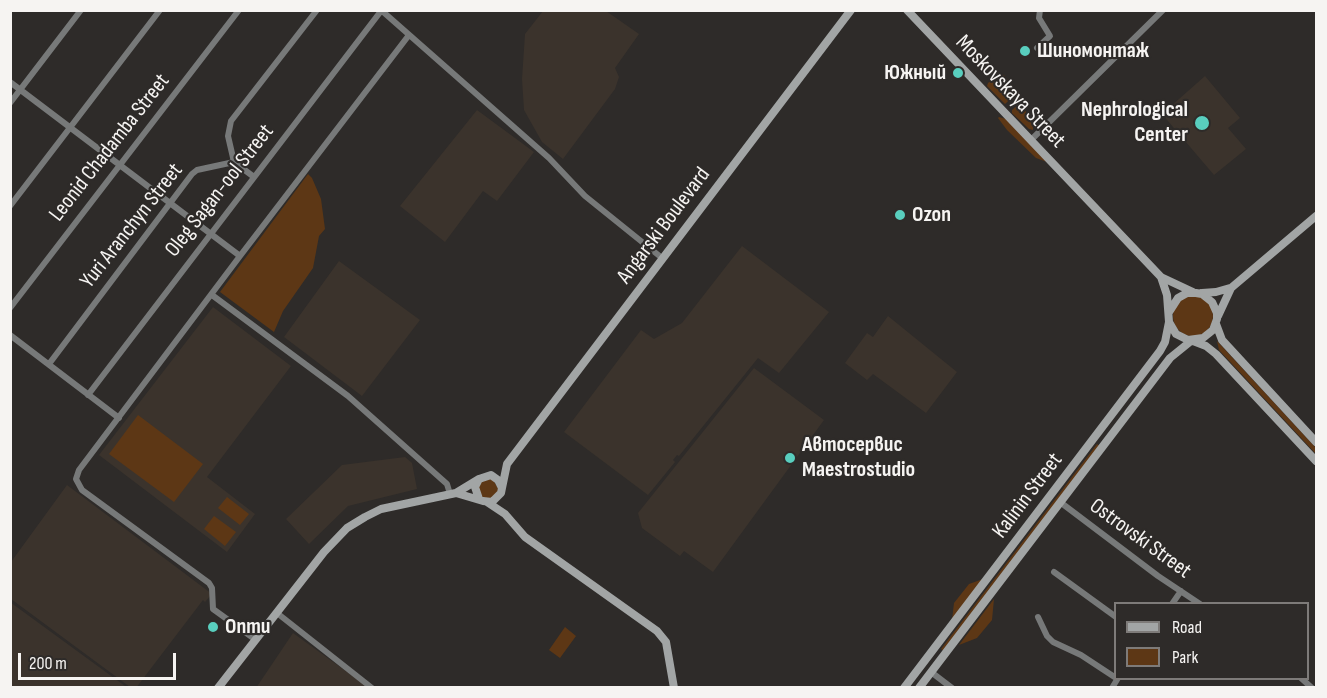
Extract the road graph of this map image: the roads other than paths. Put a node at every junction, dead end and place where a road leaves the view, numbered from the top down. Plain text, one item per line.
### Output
1 (81, 10) edge
2 (160, 10) edge
3 (239, 10) edge
4 (317, 10) edge
5 (851, 10) edge
6 (907, 10) edge
7 (1040, 10) edge
8 (1162, 10) edge
9 (381, 11) edge
10 (409, 35) junction
11 (1037, 48) dead end
12 (10, 82) edge
13 (21, 90) junction
14 (10, 103) edge
15 (72, 127) junction
16 (1031, 140) junction
17 (234, 162) junction
18 (119, 164) junction
19 (254, 177) junction
20 (170, 203) junction
21 (10, 206) edge
22 (1317, 216) edge
23 (210, 234) junction
24 (240, 256) junction
25 (662, 258) junction
26 (1161, 277) junction
27 (1231, 288) junction
28 (1195, 292) junction
29 (212, 295) junction
30 (10, 308) edge
31 (1169, 312) junction
32 (1169, 322) junction
33 (1216, 322) junction
34 (10, 335) edge
35 (1192, 341) junction
36 (49, 364) junction
37 (88, 395) junction
38 (119, 418) junction
39 (1098, 433) junction
40 (1107, 440) junction
41 (1317, 442) edge
42 (1317, 461) edge
43 (507, 464) junction
44 (482, 477) junction
45 (501, 490) junction
46 (453, 494) junction
47 (483, 500) junction
48 (1060, 502) junction
49 (505, 514) junction
50 (1054, 572) dead end
51 (1181, 591) junction
52 (1173, 602) edge
53 (1198, 602) edge
54 (277, 613) junction
55 (1114, 616) edge
56 (1038, 617) dead end
57 (256, 640) junction
58 (936, 646) junction
59 (945, 653) junction
60 (931, 672) junction
61 (1114, 676) edge
62 (218, 687) edge
63 (372, 687) edge
64 (674, 687) edge
65 (904, 687) edge
66 (919, 687) edge
67 (952, 687) edge

1 - 13 street
2 - 15 street
3 - 18 street, Leonid Chadamba Street
4 - 17 street
5 - 25 main road, Angarski Boulevard
6 - 16 main road, Moskovskaya Street
7 - 11 street
8 - 16 street
9 - 10 street
9 - 19 street, Oleg Sagan-ool Street
10 - 24 street
10 - 25 street
12 - 13 street
13 - 14 street
13 - 15 street
15 - 18 street
15 - 21 street
16 - 26 main road, Moskovskaya Street
17 - 19 street
17 - 20 street, Yuri Aranchyn Street
18 - 20 street
18 - 30 street, Leonid Chadamba Street
19 - 23 street, Oleg Sagan-ool Street
20 - 23 street
20 - 36 street, Yuri Aranchyn Street
22 - 27 main road
23 - 24 street
23 - 37 street, Oleg Sagan-ool Street
24 - 29 street
25 - 43 main road, Angarski Boulevard
26 - 28 main road, Moskovskaya Street
26 - 31 main road, Moskovskaya Street
27 - 28 main road
27 - 33 main road
28 - 31 main road
28 - 33 main road
29 - 38 street
29 - 46 street
31 - 32 main road
32 - 35 main road
32 - 39 main road, Kalinin Street
33 - 35 main road
33 - 41 main road
34 - 36 street
35 - 40 main road, Kalinin Street
35 - 42 main road
36 - 37 street
37 - 38 street
38 - 57 street
39 - 40 main road
39 - 58 main road, Kalinin Street
40 - 48 main road, Kalinin Street
43 - 44 main road, Angarski Boulevard
43 - 45 main road, Angarski Boulevard
44 - 45 main road
44 - 46 main road, Angarski Boulevard
44 - 47 main road
45 - 47 main road
45 - 49 main road
46 - 47 main road
46 - 54 main road
47 - 49 main road
48 - 51 street, Ostrovski Street
48 - 59 main road, Kalinin Street
49 - 64 main road
50 - 55 street
51 - 52 street
51 - 53 street, Ostrovski Street
54 - 57 main road
54 - 63 street
56 - 61 street
57 - 62 main road
58 - 59 main road
58 - 65 main road, Kalinin Street
59 - 60 main road, Kalinin Street
60 - 66 main road, Kalinin Street
60 - 67 street

